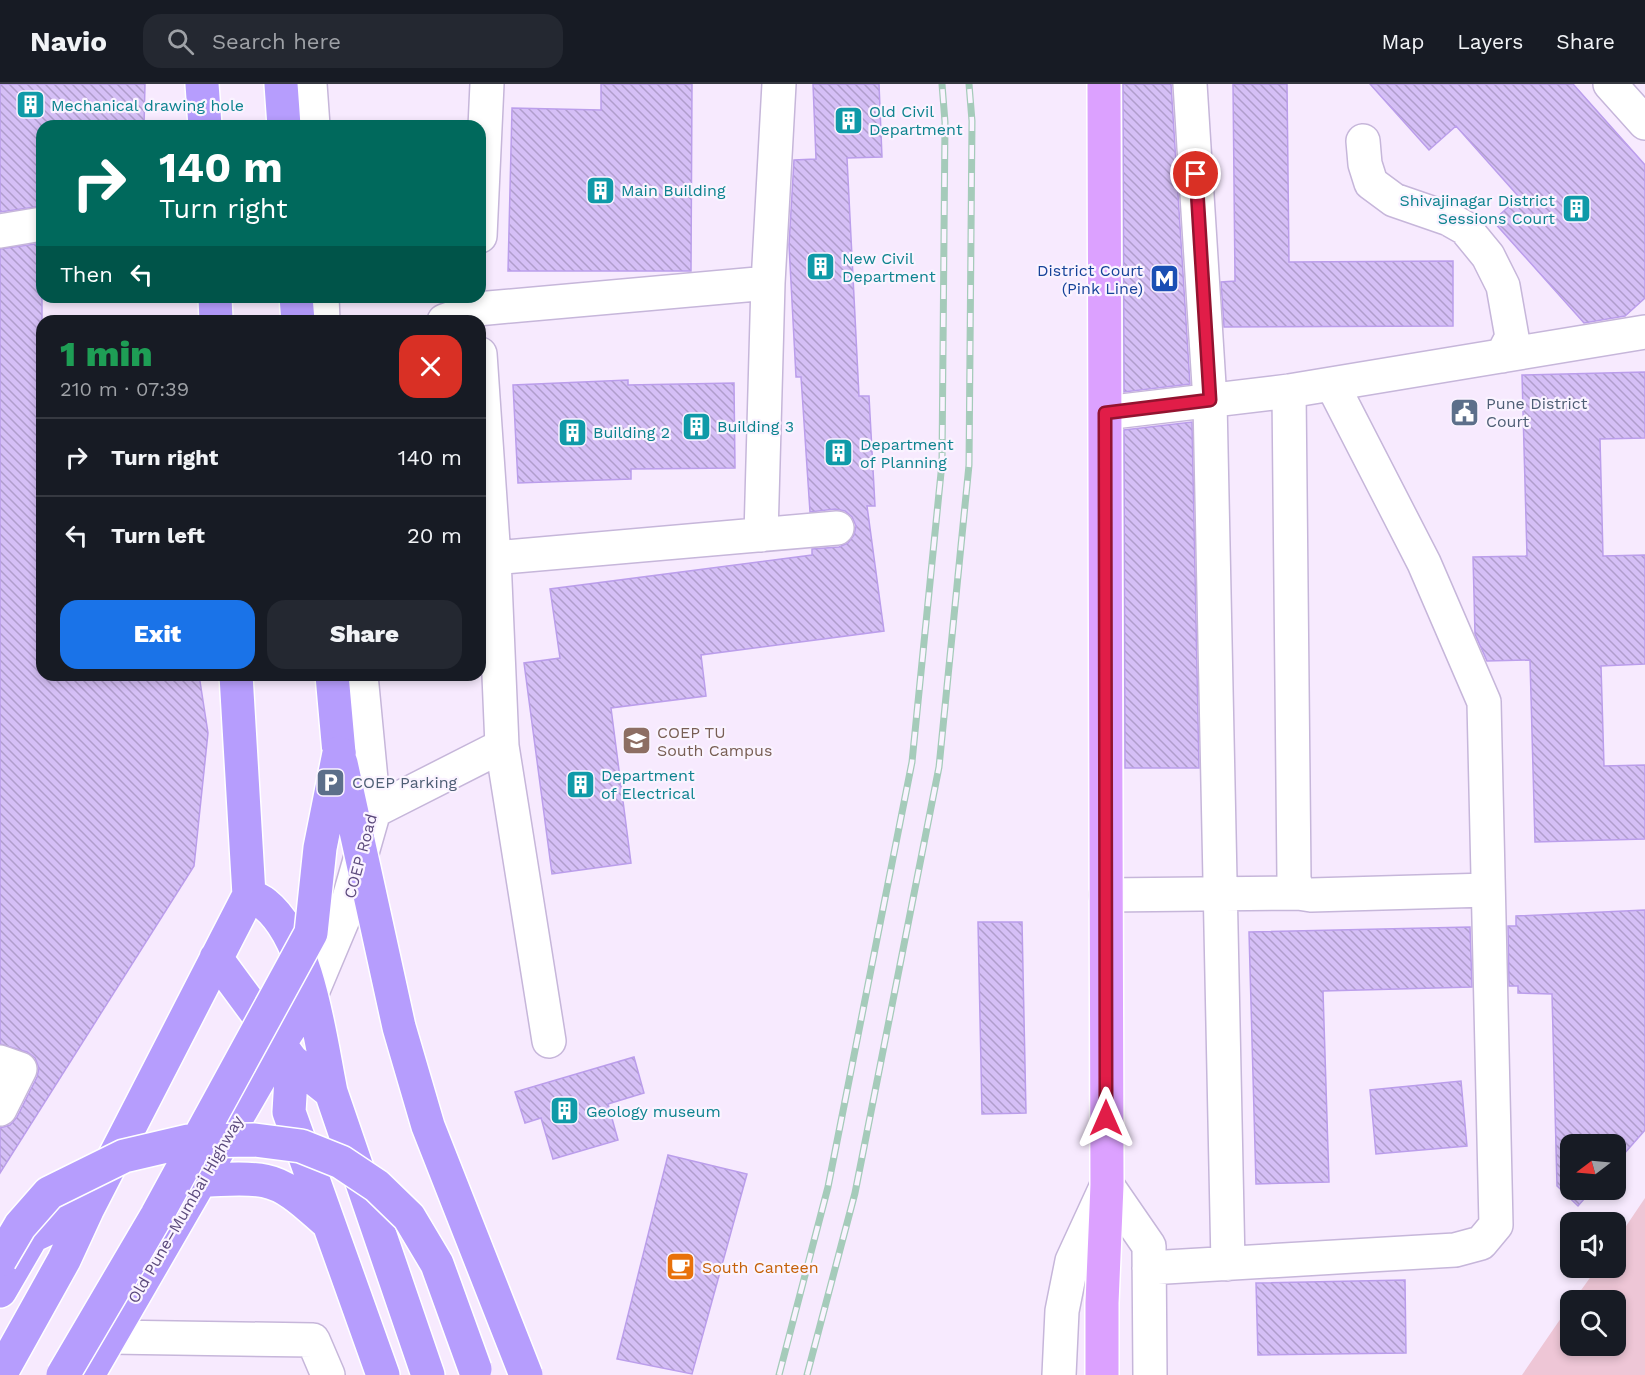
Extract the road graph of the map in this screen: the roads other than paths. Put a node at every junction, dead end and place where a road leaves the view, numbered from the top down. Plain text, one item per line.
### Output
1 (202, 84) edge
2 (281, 84) edge
3 (310, 84) edge
4 (487, 84) edge
5 (779, 84) edge
6 (1104, 84) edge
7 (1190, 84) edge
8 (1610, 84) edge
9 (205, 120) edge
10 (284, 120) edge
11 (313, 120) edge
12 (485, 120) edge
13 (1645, 123) edge
14 (1363, 141) dead end
15 (36, 225) edge
16 (0, 231) edge
17 (768, 283) junction
18 (477, 309) edge
19 (460, 315) edge
20 (1645, 332) edge
21 (1502, 356) junction
22 (1332, 384) junction
23 (1289, 391) junction
24 (1210, 400) junction
25 (1105, 413) junction
26 (486, 441) edge
27 (837, 528) dead end
28 (761, 535) junction
29 (494, 558) junction
30 (236, 681) edge
31 (333, 681) edge
32 (362, 681) edge
33 (502, 746) junction
34 (339, 753) junction
35 (374, 811) junction
36 (1488, 890) junction
37 (1298, 893) junction
38 (249, 895) junction
39 (1106, 895) junction
40 (1220, 895) junction
41 (216, 958) junction
42 (311, 995) junction
43 (549, 1041) dead end
44 (286, 1052) junction
45 (0, 1062) edge
46 (331, 1092) junction
47 (0, 1109) edge
48 (202, 1180) junction
49 (1107, 1185) junction
50 (87, 1210) junction
51 (329, 1224) junction
52 (0, 1260) edge
53 (1228, 1264) junction
54 (1149, 1268) junction
55 (0, 1291) edge
56 (111, 1337) junction
57 (476, 1372) edge
58 (0, 1375) edge
59 (63, 1375) edge
60 (88, 1375) edge
61 (328, 1375) edge
62 (383, 1375) edge
63 (428, 1375) edge
64 (526, 1375) edge
65 (1059, 1375) edge
66 (1102, 1375) edge
67 (1150, 1375) edge

1 - 9 highway
2 - 10 highway
3 - 11 street
4 - 12 street
5 - 17 street
6 - 25 main road
7 - 24 street
8 - 13 street
14 - 21 street
15 - 16 street
17 - 18 street
17 - 28 street
18 - 19 street
20 - 21 street
21 - 22 street
22 - 23 street
22 - 36 street
23 - 24 street
23 - 37 street
24 - 25 street
24 - 40 street
25 - 39 main road
26 - 29 street
27 - 28 street
28 - 29 street
29 - 33 street
30 - 38 highway
31 - 34 highway
32 - 35 street, COEP Road
33 - 35 street
33 - 43 street
34 - 59 highway, bridge
34 - 64 highway, bridge
35 - 42 street, COEP Road
36 - 37 street
36 - 53 street
37 - 40 street
38 - 41 highway
38 - 42 highway
39 - 40 street
39 - 49 main road
40 - 53 street
41 - 44 highway
41 - 50 highway
42 - 44 highway, Old Pune–Mumbai Highway
42 - 46 highway
44 - 46 highway
44 - 48 highway, Old Pune–Mumbai Highway
44 - 51 highway
45 - 47 street
46 - 63 highway
48 - 51 highway
48 - 56 highway, Old Pune–Mumbai Highway
49 - 54 street
49 - 65 street
49 - 66 main road
50 - 55 highway
50 - 58 highway
51 - 62 highway
52 - 57 highway, bridge
53 - 54 street
54 - 67 street
56 - 60 highway, Old Pune–Mumbai Highway
56 - 61 street

